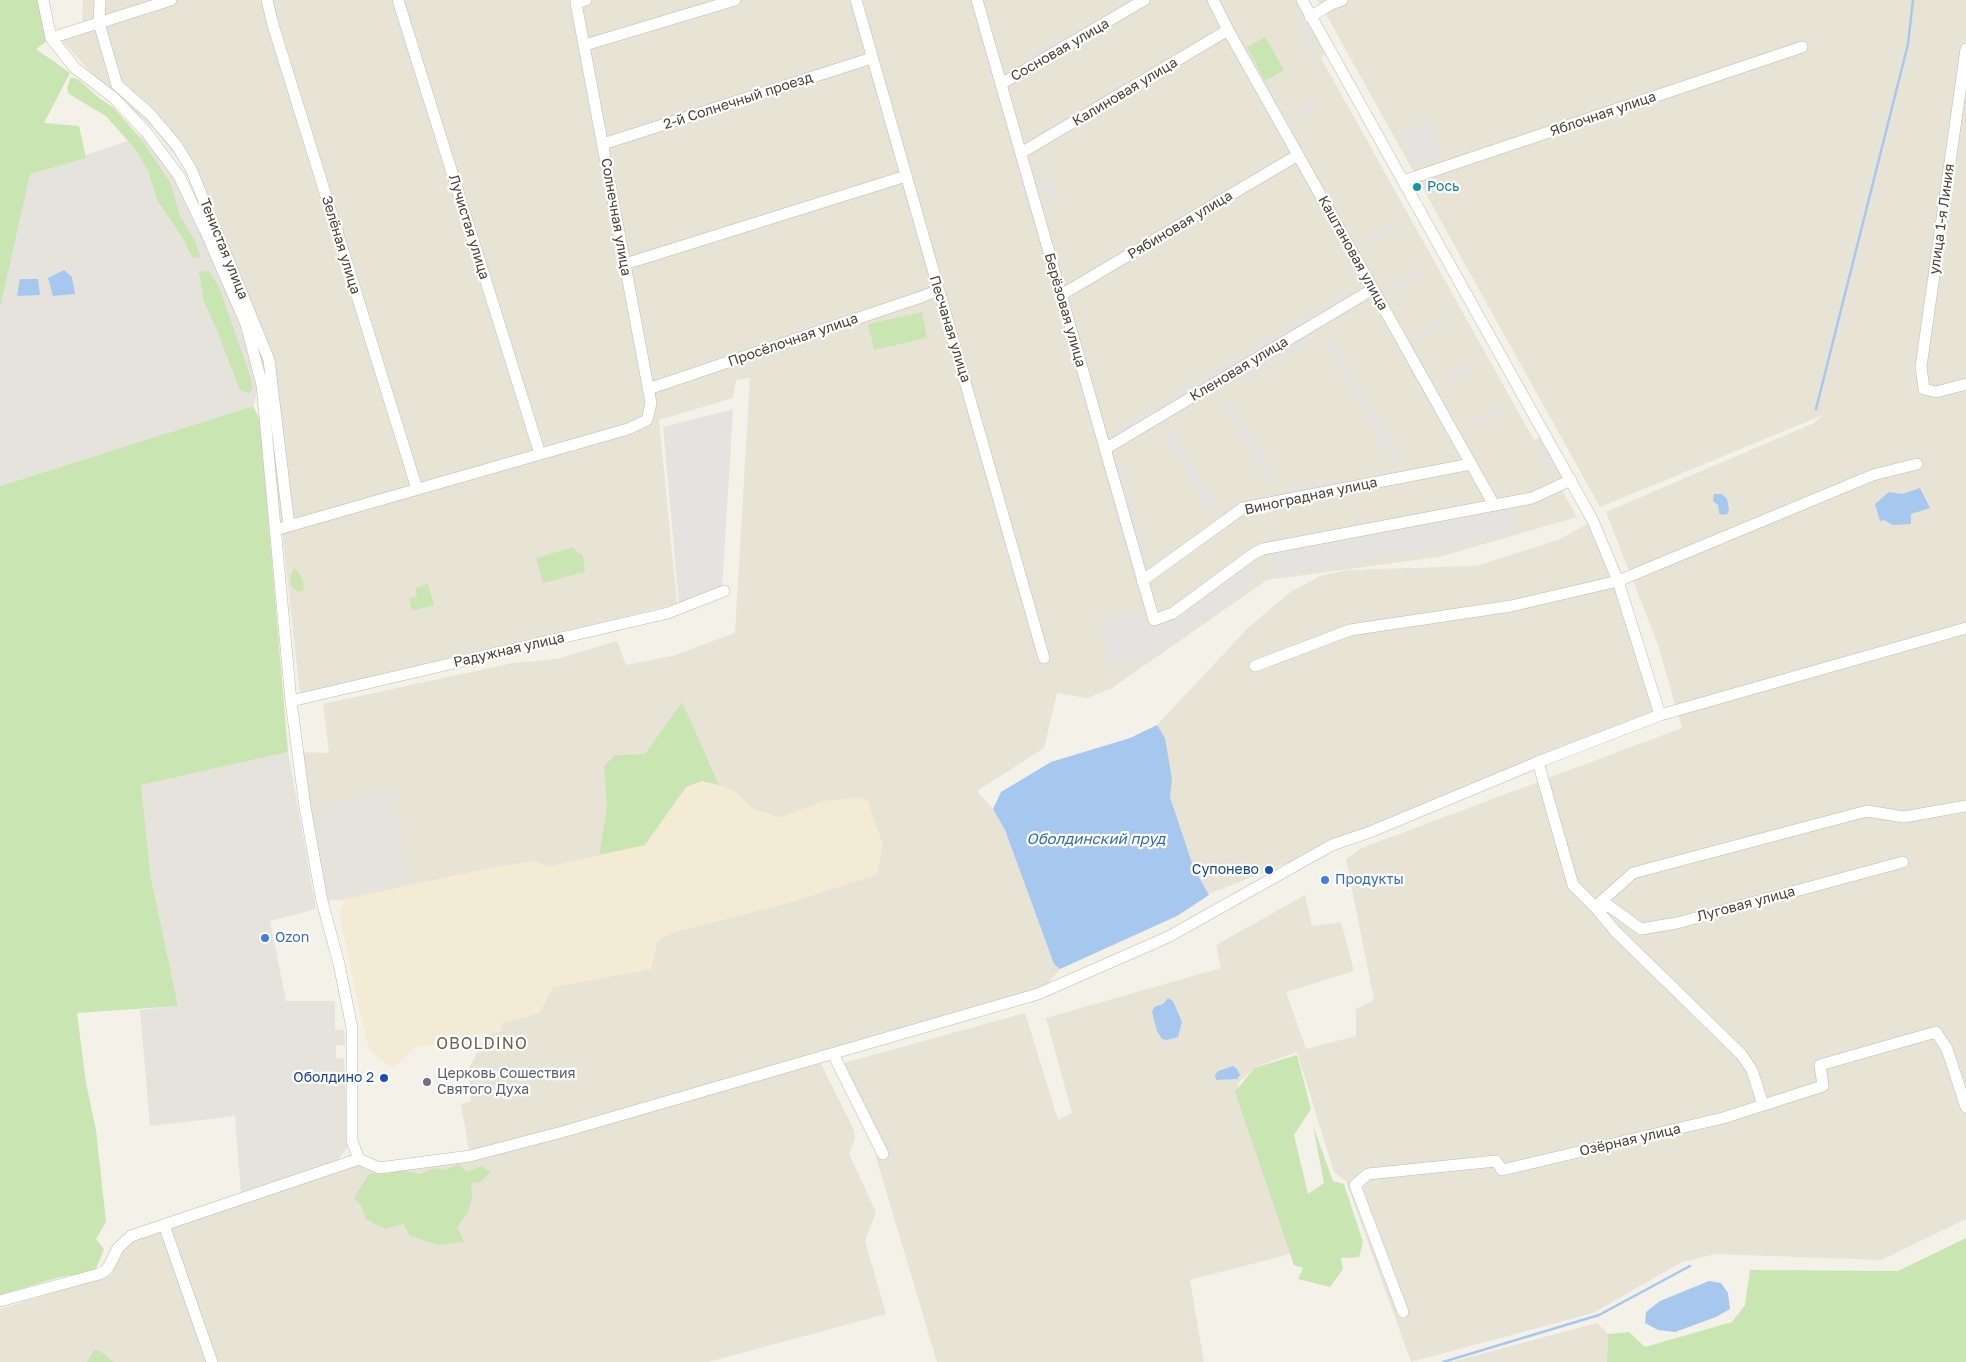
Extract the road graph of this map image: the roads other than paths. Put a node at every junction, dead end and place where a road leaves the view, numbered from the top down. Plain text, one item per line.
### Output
1 (44, 0) edge
2 (100, 0) edge
3 (170, 0) edge
4 (267, 0) edge
5 (398, 0) edge
6 (586, 0) edge
7 (735, 0) edge
8 (856, 0) edge
9 (977, 0) edge
10 (1144, 0) edge
11 (1213, 0) edge
12 (1302, 0) edge
13 (1342, 0) edge
14 (1310, 17) junction
15 (99, 23) junction
16 (1228, 30) junction
17 (51, 38) junction
18 (585, 46) junction
19 (1802, 47) dead end
20 (1966, 49) edge
21 (872, 58) junction
22 (1001, 84) junction
23 (603, 144) junction
24 (1021, 154) junction
25 (1298, 155) junction
26 (906, 176) junction
27 (1404, 181) junction
28 (625, 264) junction
29 (1373, 289) junction
30 (938, 290) junction
31 (1061, 295) junction
32 (1966, 384) edge
33 (648, 389) junction
34 (1105, 449) junction
35 (540, 454) junction
36 (1471, 464) junction
37 (1917, 464) dead end
38 (1571, 480) junction
39 (417, 489) junction
40 (1494, 505) junction
41 (289, 526) junction
42 (275, 530) junction
43 (1142, 581) junction
44 (1618, 581) junction
45 (724, 591) dead end
46 (1966, 628) edge
47 (1044, 658) dead end
48 (1255, 666) dead end
49 (291, 701) junction
50 (1660, 715) junction
51 (1538, 762) junction
52 (1966, 806) edge
53 (1903, 862) dead end
54 (1595, 908) junction
55 (833, 1054) junction
56 (1964, 1091) edge
57 (1763, 1105) junction
58 (1966, 1106) edge
59 (883, 1154) dead end
60 (358, 1159) junction
61 (164, 1225) junction
62 (0, 1301) edge
63 (1403, 1312) dead end
64 (212, 1362) edge

1 - 17 street
2 - 15 street, Тенистая улица
3 - 15 street
4 - 39 street, Зелёная улица
5 - 35 street, Лучистая улица
6 - 18 street, Солнечная улица
7 - 18 street
8 - 21 street, Песчаная улица
9 - 22 street, Берёзовая улица
10 - 22 street, Сосновая улица
11 - 16 street, Каштановая улица
12 - 14 street
13 - 14 street
14 - 27 street
15 - 17 street
15 - 41 street, Тенистая улица
16 - 24 street, Калиновая улица
16 - 25 street, Каштановая улица
17 - 42 street
18 - 23 street, Солнечная улица
19 - 27 street, Яблочная улица
20 - 32 street, улица 1-я Линия
21 - 23 street, 2-й Солнечный проезд
21 - 26 street, Песчаная улица
22 - 24 street, Берёзовая улица
23 - 28 street, Солнечная улица
24 - 31 street, Берёзовая улица
25 - 29 street, Каштановая улица
25 - 31 street, Рябиновая улица
26 - 28 street
26 - 30 street, Песчаная улица
27 - 38 street
28 - 33 street, Солнечная улица
29 - 34 street, Кленовая улица
29 - 36 street, Каштановая улица
30 - 33 street, Просёлочная улица
30 - 47 street, Песчаная улица
31 - 34 street, Берёзовая улица
33 - 35 street, Солнечная улица
34 - 43 street, Берёзовая улица
35 - 39 street
36 - 40 street, Каштановая улица
36 - 43 street, Виноградная улица
37 - 44 street
38 - 40 street
38 - 44 street
39 - 41 street
40 - 43 street, Берёзовая улица
41 - 42 street
42 - 49 street
44 - 48 street
44 - 50 street
45 - 49 street, Радужная улица
46 - 50 street
49 - 60 street
50 - 51 street
51 - 54 street
51 - 55 street
52 - 54 street
53 - 54 street, Луговая улица
54 - 57 street
55 - 59 street
55 - 60 street
56 - 57 street, Озёрная улица
56 - 58 street, Озёрная улица
57 - 63 street, Озёрная улица
60 - 61 street
61 - 62 street
61 - 64 street

